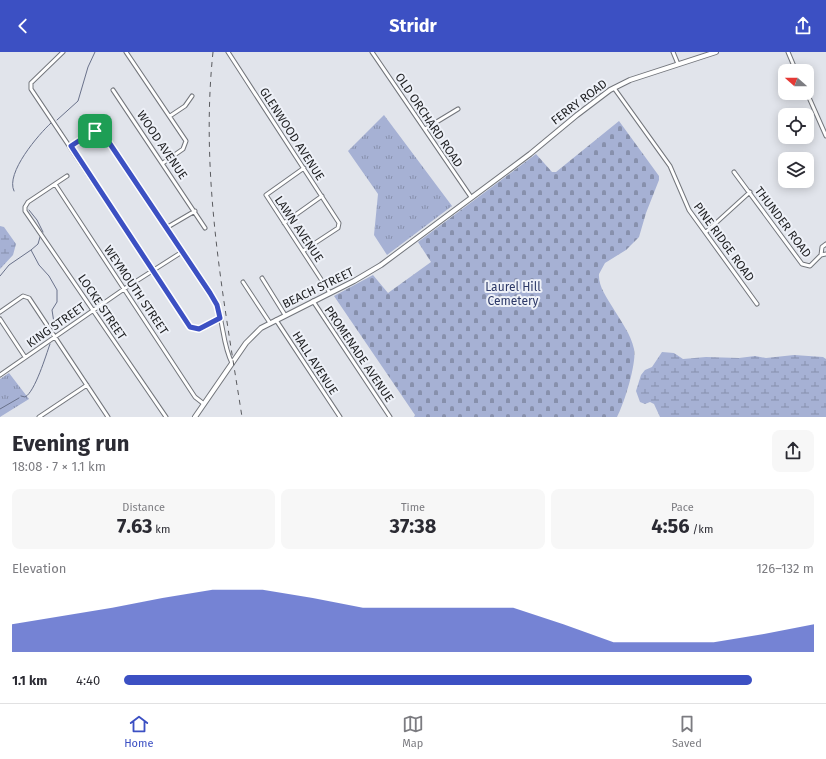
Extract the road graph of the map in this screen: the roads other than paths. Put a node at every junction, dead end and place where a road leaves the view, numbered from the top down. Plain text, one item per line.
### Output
1 (63, 52) edge
2 (126, 52) edge
3 (228, 52) edge
4 (372, 52) edge
5 (672, 52) edge
6 (716, 52) edge
7 (788, 52) edge
8 (678, 64) junction
9 (793, 64) edge
10 (614, 88) junction
11 (113, 90) dead end
12 (192, 96) dead end
13 (810, 100) edge
14 (458, 109) dead end
15 (170, 116) junction
16 (425, 129) junction
17 (826, 136) edge
18 (71, 146) junction
19 (164, 163) junction
20 (304, 168) junction
21 (734, 172) dead end
22 (67, 176) dead end
23 (55, 184) junction
24 (750, 192) junction
25 (322, 196) junction
26 (471, 197) junction
27 (195, 211) junction
28 (284, 223) junction
29 (166, 228) junction
30 (205, 228) dead end
31 (706, 232) junction
32 (826, 244) edge
33 (303, 251) junction
34 (182, 252) junction
35 (826, 254) edge
36 (821, 255) junction
37 (153, 270) junction
38 (262, 278) dead end
39 (244, 282) dead end
40 (124, 289) junction
41 (330, 293) junction
42 (313, 301) junction
43 (757, 304) dead end
44 (93, 310) junction
45 (0, 312) edge
46 (285, 315) junction
47 (220, 318) junction
48 (0, 319) edge
49 (276, 320) junction
50 (270, 323) junction
51 (55, 337) junction
52 (25, 357) junction
53 (232, 363) junction
54 (0, 375) edge
55 (87, 385) junction
56 (204, 404) junction
57 (39, 417) edge
58 (108, 417) edge
59 (166, 417) edge
60 (195, 417) edge
61 (340, 417) edge
62 (390, 417) edge

1 - 18 street
2 - 15 street
3 - 20 street, GLENWOOD AVENUE
4 - 16 street, OLD ORCHARD ROAD
5 - 8 street
6 - 8 main road, FERRY ROAD
7 - 9 street
8 - 10 main road, FERRY ROAD
10 - 26 main road, FERRY ROAD
10 - 31 street, PINE RIDGE ROAD
11 - 19 street, WOOD AVENUE
12 - 15 street
13 - 17 street
14 - 16 street
15 - 19 street
16 - 26 street, OLD ORCHARD ROAD
18 - 29 street
18 - 37 street
19 - 27 street, WOOD AVENUE
20 - 25 street, GLENWOOD AVENUE
20 - 28 street, LAWN AVENUE
21 - 24 street, THUNDER ROAD
22 - 23 street
23 - 40 street, WEYMOUTH STREET
23 - 44 street, LOCKE STREET
24 - 31 street
24 - 36 street, THUNDER ROAD
25 - 28 street
25 - 33 street, GLENWOOD AVENUE
26 - 41 main road, BEACH STREET
27 - 29 street
27 - 30 street, WOOD AVENUE
28 - 33 street, LAWN AVENUE
29 - 34 street
31 - 43 street, PINE RIDGE ROAD
32 - 36 street, THUNDER ROAD
33 - 41 street, LAWN AVENUE
34 - 37 street, KING STREET
34 - 47 street
35 - 36 street, THUNDER ROAD
37 - 40 street, KING STREET
37 - 47 street
38 - 46 street
39 - 50 street
40 - 44 street, KING STREET
40 - 56 street, WEYMOUTH STREET
41 - 42 main road, BEACH STREET
42 - 46 main road, BEACH STREET
42 - 62 street, PROMENADE AVENUE
44 - 51 street, KING STREET
44 - 59 street, LOCKE STREET
45 - 51 street
46 - 49 main road, BEACH STREET
47 - 53 street
48 - 52 street
49 - 50 main road, BEACH STREET
49 - 61 street, HALL AVENUE
50 - 53 main road, BEACH STREET
51 - 52 street, KING STREET
51 - 55 street
52 - 54 street, KING STREET
53 - 56 main road, BEACH STREET
55 - 57 street
55 - 58 street
56 - 60 main road, BEACH STREET

